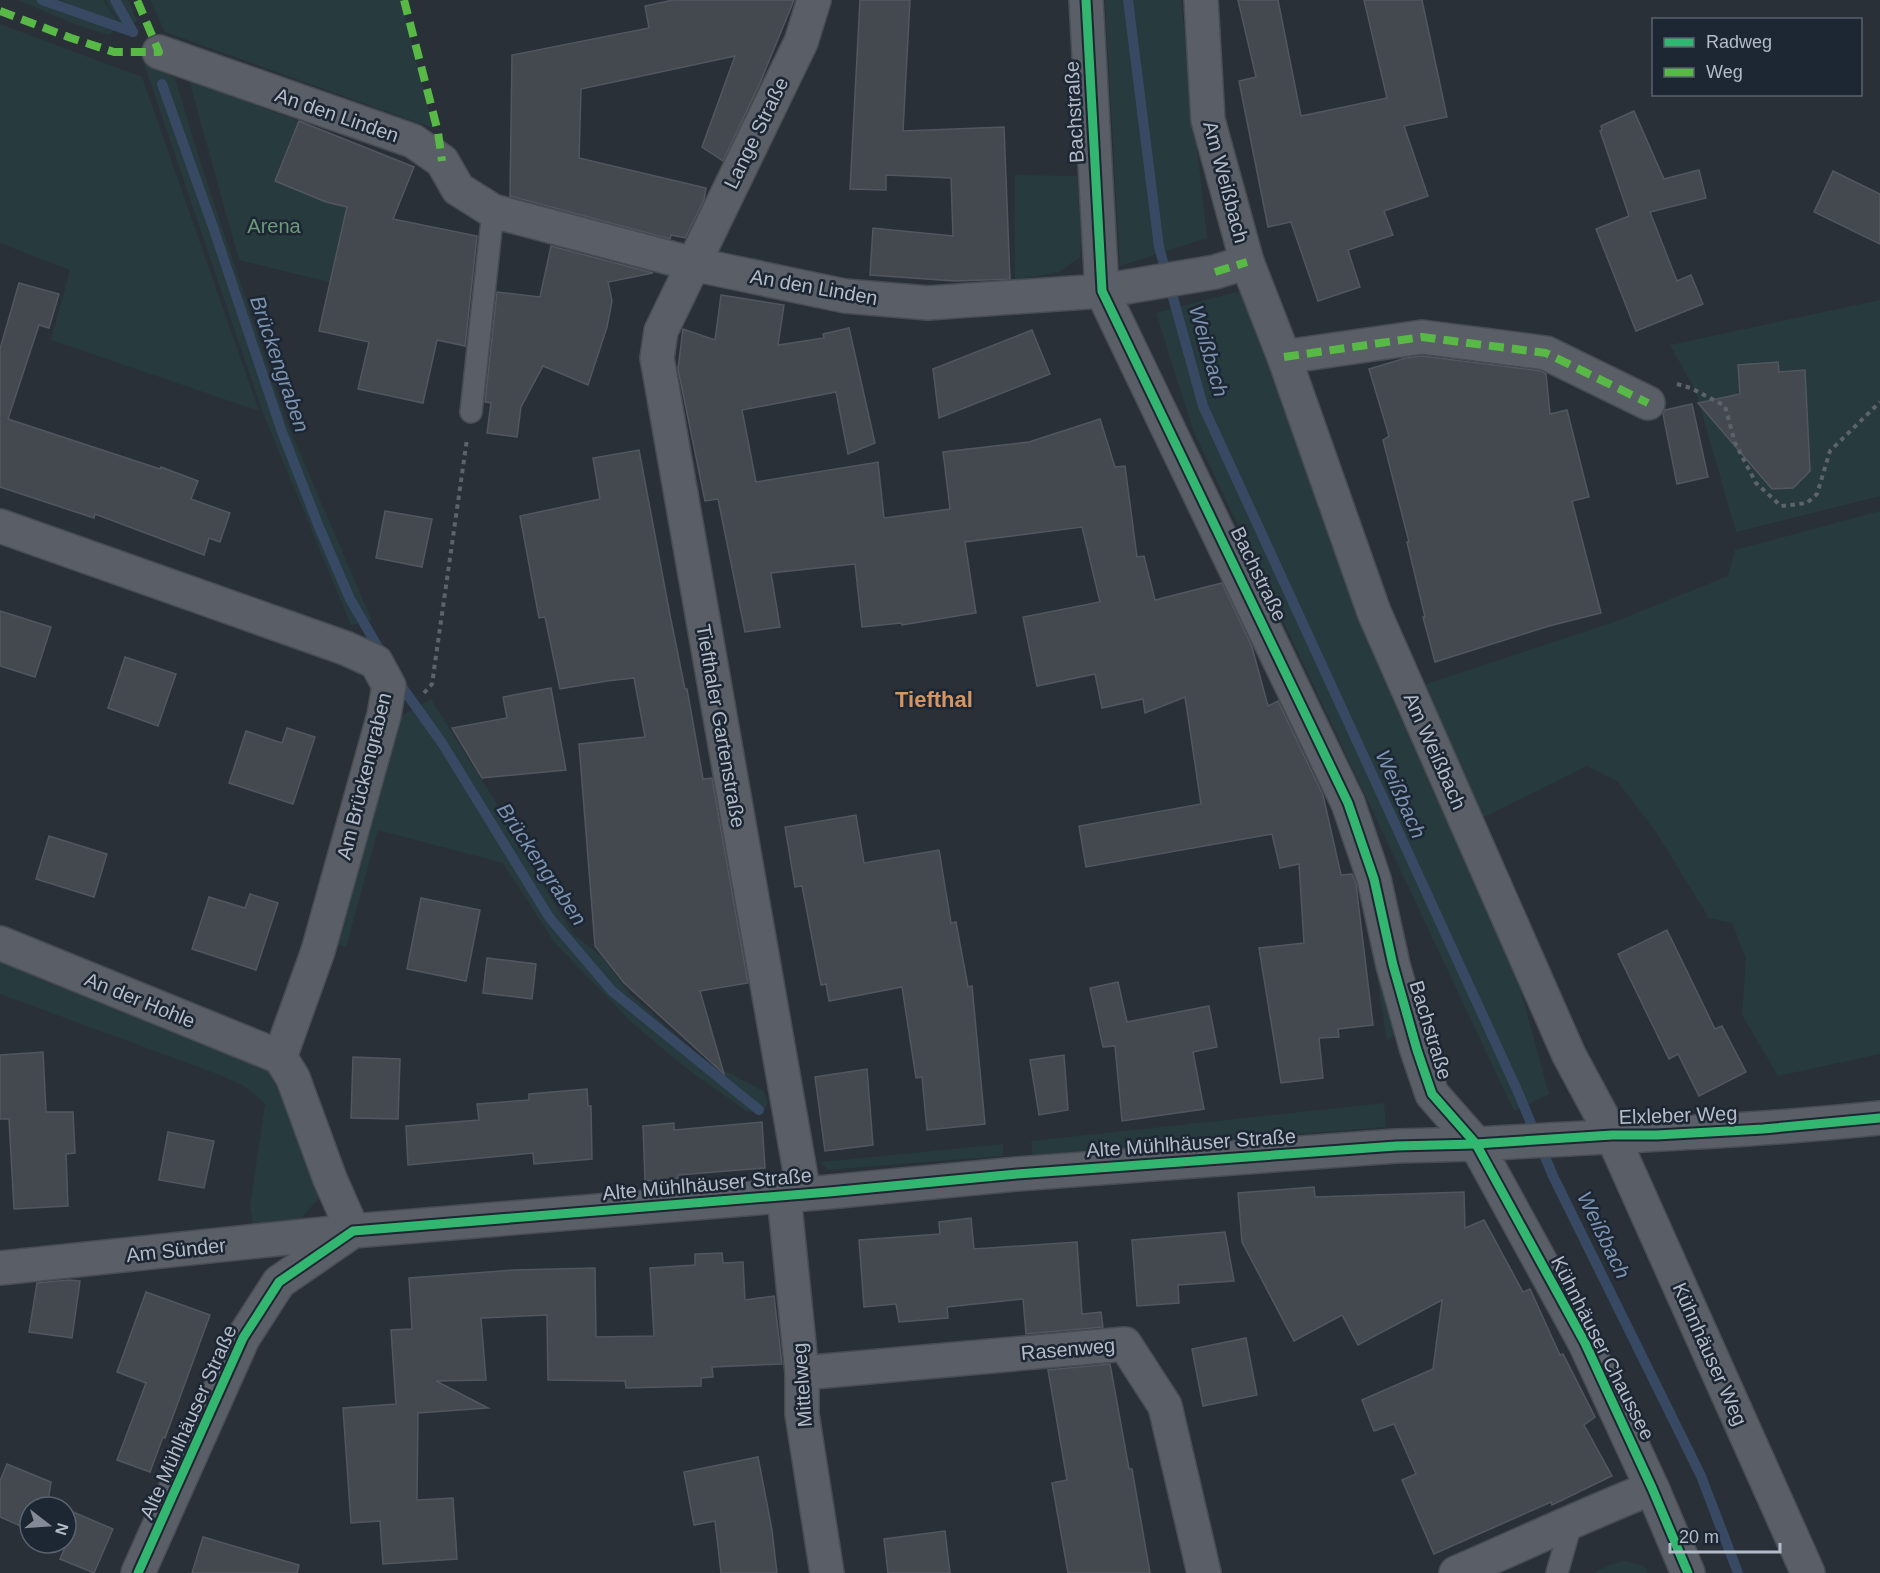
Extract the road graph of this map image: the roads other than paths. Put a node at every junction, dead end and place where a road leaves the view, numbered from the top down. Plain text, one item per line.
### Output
1 (814, 0) edge
2 (1086, 0) edge
3 (1201, 0) edge
4 (159, 52) dead end
5 (493, 211) junction
6 (1247, 262) junction
7 (693, 264) junction
8 (1102, 291) junction
9 (1284, 357) junction
10 (1659, 393) road end
11 (471, 412) road end
12 (0, 526) edge
13 (0, 943) edge
14 (280, 1057) junction
15 (1880, 1118) edge
16 (1612, 1136) junction
17 (1476, 1144) junction
18 (794, 1195) junction
19 (353, 1231) junction
20 (0, 1268) edge
21 (802, 1373) junction
22 (1652, 1488) junction
23 (1572, 1520) junction
24 (138, 1573) edge
25 (827, 1573) edge
26 (1204, 1573) edge
27 (1456, 1573) edge
28 (1557, 1573) edge
29 (1688, 1573) edge
30 (1808, 1573) edge

1 - 7 street, Lange Straße
2 - 8 street, Bachstraße
3 - 6 street, Am Weißbach
4 - 5 street, An den Linden
5 - 7 street, An den Linden
5 - 11 lane
6 - 8 street, An den Linden
6 - 9 street, Am Weißbach
7 - 8 street, An den Linden
7 - 18 street, Tiefthaler Gartenstraße
8 - 17 street, Bachstraße
9 - 10 street
9 - 16 street, Am Weißbach
12 - 14 street, Am Brückengraben
13 - 14 street, An der Hohle
14 - 19 street
15 - 16 street, Elxleber Weg
16 - 17 street, Elxleber Weg
16 - 30 street, Kühnhäuser Weg
17 - 18 street, Alte Mühlhäuser Straße
17 - 22 street, Kühnhäuser Chaussee
18 - 19 street, Alte Mühlhäuser Straße
18 - 21 street, Mittelweg
19 - 20 street, Am Sünder
19 - 24 street, Alte Mühlhäuser Straße
21 - 25 street, Mittelweg
21 - 26 street, Rasenweg
22 - 23 street
22 - 29 street, Kühnhäuser Chaussee
23 - 27 street
23 - 28 lane

